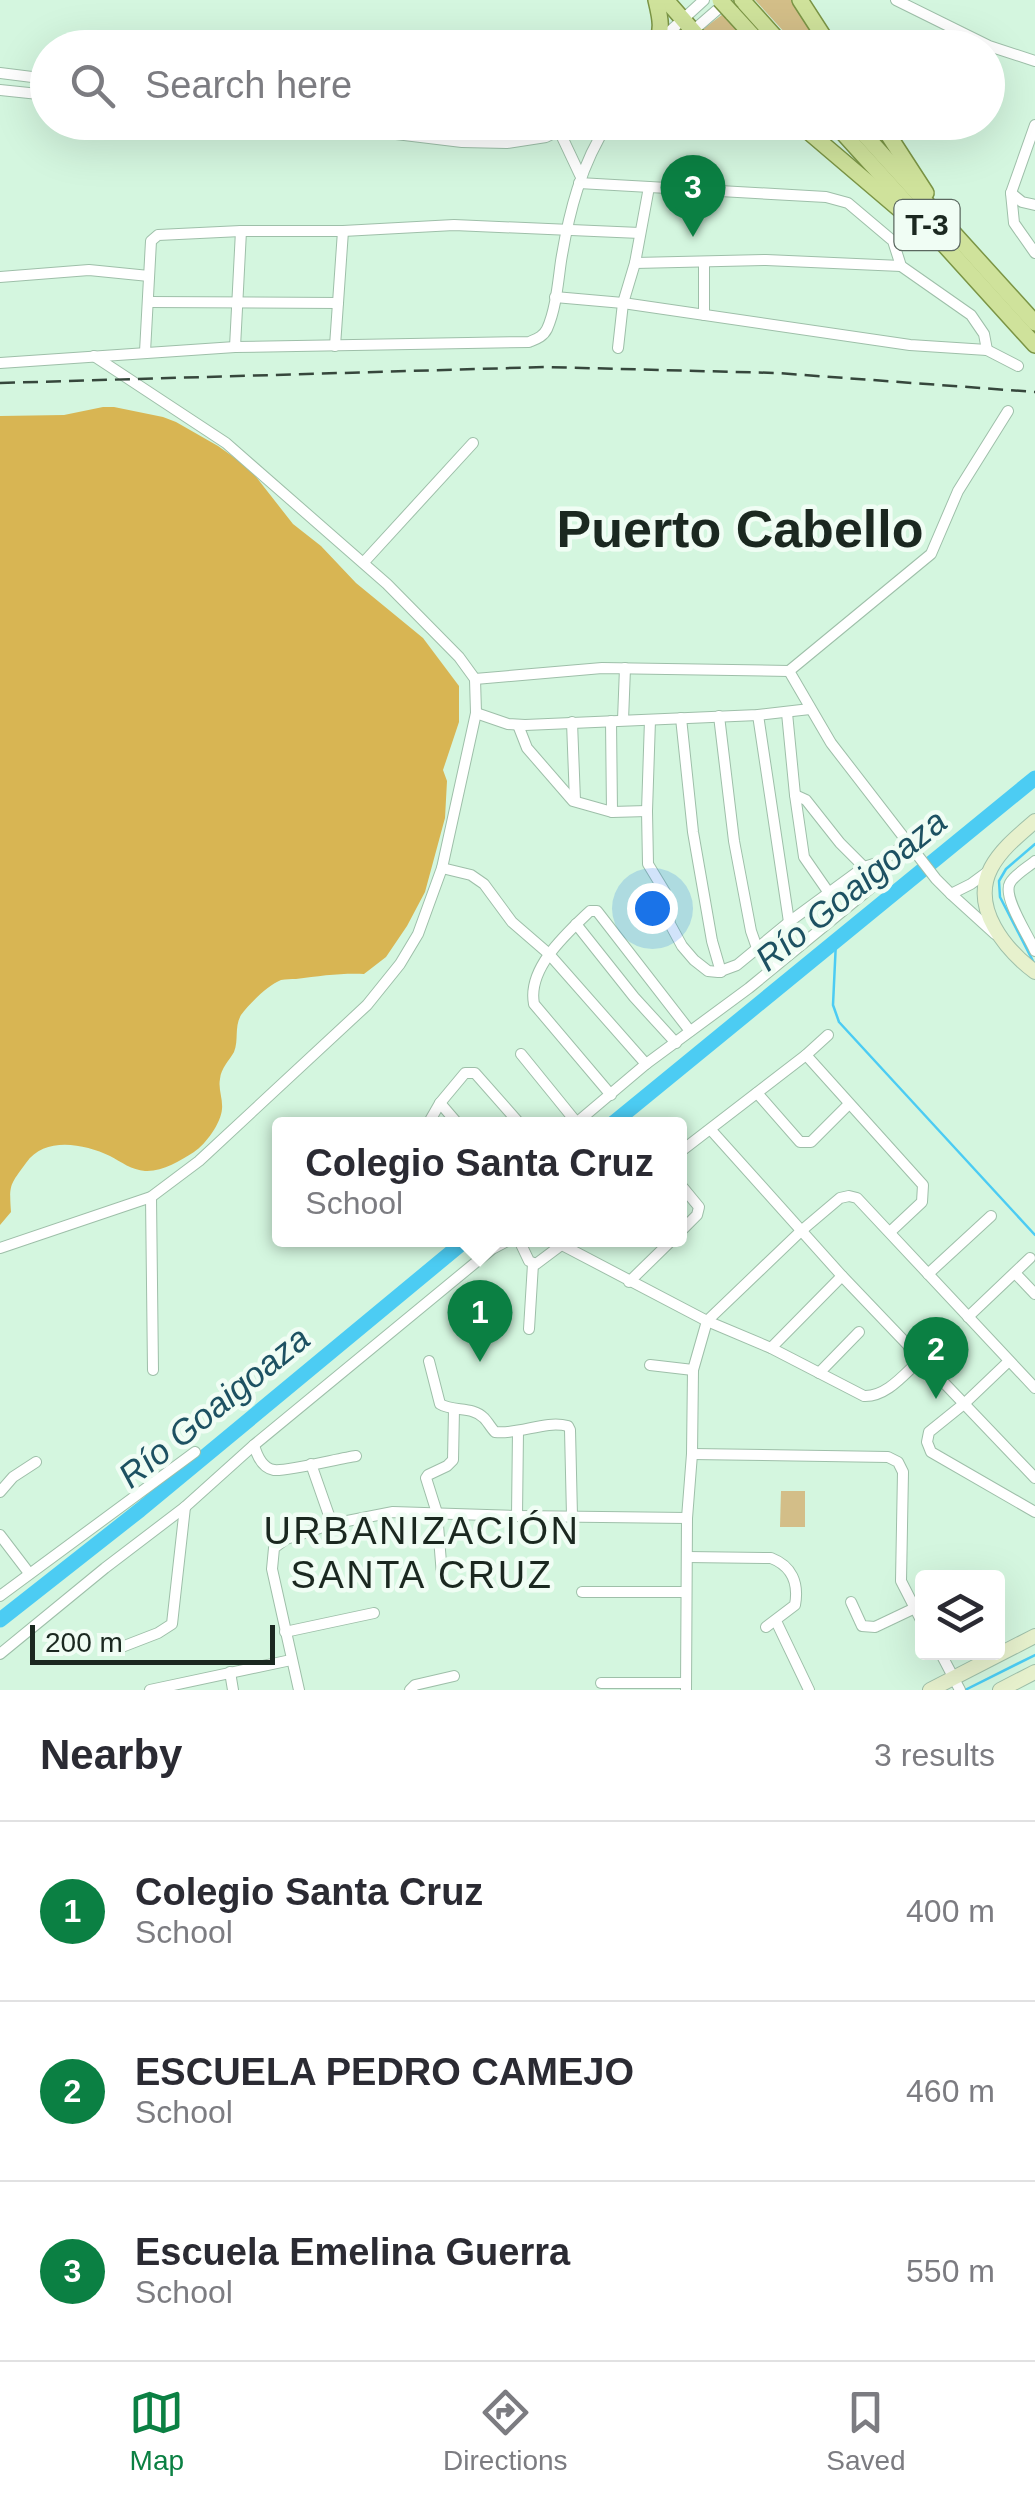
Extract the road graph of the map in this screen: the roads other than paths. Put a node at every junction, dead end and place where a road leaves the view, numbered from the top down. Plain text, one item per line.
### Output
1 (656, 0) edge
2 (666, 0) edge
3 (704, 0) edge
4 (720, 0) edge
5 (800, 0) edge
6 (896, 0) edge
7 (737, 4) edge
8 (688, 25) junction
9 (660, 30) edge
10 (680, 30) edge
11 (685, 30) edge
12 (692, 30) edge
13 (753, 30) edge
14 (765, 30) edge
15 (819, 30) edge
16 (957, 30) edge
17 (1005, 51) edge
18 (1035, 61) edge
19 (0, 74) edge
20 (30, 77) edge
21 (0, 90) edge
22 (30, 93) edge
23 (1035, 125) edge
24 (451, 140) edge
25 (526, 140) edge
26 (562, 140) edge
27 (600, 140) edge
28 (819, 140) edge
29 (849, 140) edge
30 (869, 140) edge
31 (892, 140) edge
32 (580, 179) junction
33 (649, 186) junction
34 (1011, 193) junction
35 (1035, 205) edge
36 (566, 228) junction
37 (241, 231) junction
38 (342, 231) junction
39 (640, 233) junction
40 (953, 234) junction
41 (1035, 253) edge
42 (704, 262) junction
43 (961, 262) junction
44 (635, 263) junction
45 (901, 266) junction
46 (149, 276) junction
47 (0, 277) edge
48 (555, 298) junction
49 (148, 302) junction
50 (237, 303) junction
51 (338, 303) junction
52 (623, 303) junction
53 (704, 315) junction
54 (1029, 324) edge
55 (1035, 345) edge
56 (335, 346) junction
57 (235, 347) junction
58 (618, 348) dead end
59 (988, 350) junction
60 (145, 352) junction
61 (94, 356) junction
62 (0, 363) edge
63 (1018, 366) dead end
64 (1008, 411) dead end
65 (474, 442) dead end
66 (364, 562) junction
67 (625, 668) junction
68 (789, 671) junction
69 (474, 679) junction
70 (810, 709) junction
71 (787, 712) junction
72 (476, 713) junction
73 (758, 715) junction
74 (719, 716) junction
75 (681, 718) junction
76 (650, 720) junction
77 (617, 721) junction
78 (572, 722) junction
79 (518, 725) junction
80 (795, 795) junction
81 (575, 802) junction
82 (612, 812) junction
83 (647, 812) junction
84 (1035, 821) edge
85 (906, 844) junction
86 (880, 862) junction
87 (1035, 862) edge
88 (442, 868) junction
89 (864, 868) junction
90 (990, 870) junction
91 (829, 893) junction
92 (951, 894) junction
93 (790, 922) junction
94 (576, 924) junction
95 (1002, 940) junction
96 (757, 948) junction
97 (1035, 951) edge
98 (549, 954) junction
99 (721, 972) junction
100 (1035, 972) edge
101 (690, 1030) junction
102 (828, 1034) dead end
103 (676, 1042) junction
104 (520, 1054) dead end
105 (806, 1055) junction
106 (646, 1064) junction
107 (757, 1093) junction
108 (612, 1095) junction
109 (440, 1103) junction
110 (849, 1104) junction
111 (432, 1117) edge
112 (452, 1117) edge
113 (514, 1117) edge
114 (570, 1117) edge
115 (585, 1117) edge
116 (711, 1130) junction
117 (687, 1147) edge
118 (687, 1193) edge
119 (151, 1197) junction
120 (991, 1216) dead end
121 (687, 1225) edge
122 (801, 1231) junction
123 (890, 1232) junction
124 (497, 1247) edge
125 (522, 1247) edge
126 (559, 1247) edge
127 (573, 1247) edge
128 (665, 1247) edge
129 (0, 1248) edge
130 (1030, 1258) dead end
131 (533, 1264) junction
132 (1016, 1273) junction
133 (928, 1274) junction
134 (842, 1276) junction
135 (630, 1282) junction
136 (1035, 1294) edge
137 (968, 1317) junction
138 (707, 1321) junction
139 (529, 1329) dead end
140 (859, 1332) dead end
141 (771, 1348) junction
142 (921, 1359) junction
143 (429, 1361) dead end
144 (1009, 1362) junction
145 (650, 1364) dead end
146 (153, 1370) dead end
147 (693, 1370) junction
148 (819, 1372) junction
149 (1035, 1388) edge
150 (965, 1403) junction
151 (454, 1409) junction
152 (518, 1431) junction
153 (254, 1446) junction
154 (195, 1452) dead end
155 (692, 1454) junction
156 (356, 1456) dead end
157 (36, 1462) dead end
158 (311, 1464) junction
159 (1035, 1478) edge
160 (2, 1484) edge
161 (185, 1507) junction
162 (1035, 1512) edge
163 (437, 1513) junction
164 (517, 1516) junction
165 (572, 1516) junction
166 (687, 1518) junction
167 (332, 1524) junction
168 (0, 1535) edge
169 (687, 1557) junction
170 (30, 1574) junction
171 (442, 1575) dead end
172 (582, 1592) dead end
173 (686, 1592) junction
174 (0, 1596) edge
175 (851, 1602) dead end
176 (914, 1608) joint
177 (374, 1613) dead end
178 (286, 1632) junction
179 (1035, 1636) edge
180 (114, 1650) dead end
181 (0, 1654) edge
182 (291, 1660) junction
183 (944, 1660) edge
184 (230, 1672) junction
185 (1035, 1672) edge
186 (454, 1676) dead end
187 (602, 1683) dead end
188 (957, 1684) edge
189 (686, 1686) edge
190 (150, 1690) edge
191 (233, 1690) edge
192 (300, 1690) edge
193 (410, 1690) edge
194 (809, 1690) edge
195 (930, 1690) edge
196 (1000, 1690) edge

1 - 9 main road
2 - 8 main road
3 - 8 street
4 - 7 main road, bridge
5 - 15 main road
6 - 16 street
7 - 8 street
7 - 13 main road
7 - 14 main road
8 - 10 street
8 - 11 street
8 - 12 main road
17 - 18 street
19 - 20 street
21 - 22 street
23 - 34 street
24 - 25 street
26 - 32 street
27 - 32 street
28 - 43 main road
29 - 43 main road, T-3
30 - 40 main road, T-3
31 - 40 main road
32 - 33 street
32 - 36 street
33 - 39 street
33 - 45 street
34 - 35 street
34 - 41 street
36 - 38 street
36 - 39 street
36 - 48 street
37 - 38 street
37 - 46 street
37 - 50 street
38 - 51 street
39 - 44 street
40 - 54 main road, T-3
42 - 44 street
42 - 45 street
42 - 53 street
43 - 54 main road, T-3
44 - 52 street
45 - 59 street
46 - 47 street
46 - 49 street
48 - 52 street
48 - 56 street
49 - 50 street
49 - 60 street
50 - 51 street
50 - 57 street
51 - 56 street
52 - 53 street
52 - 58 street
53 - 59 street
54 - 55 main road, T-3
56 - 57 street
57 - 60 street
59 - 63 street
60 - 61 street
61 - 62 street
61 - 66 street
64 - 68 street
65 - 66 street
66 - 69 street
67 - 68 street
67 - 69 street
67 - 77 street
68 - 70 street
69 - 72 street
70 - 71 street
70 - 85 street
71 - 73 street
71 - 80 street
72 - 79 street
72 - 88 street
73 - 74 street
73 - 93 street
74 - 75 street
74 - 96 street
75 - 76 street
75 - 99 street
76 - 77 street
76 - 83 street
77 - 78 street
77 - 82 street
78 - 79 street
78 - 81 street
79 - 81 street
80 - 89 street
80 - 91 street
81 - 82 street
82 - 83 street
83 - 99 street
84 - 90 main road
85 - 86 street
85 - 92 street
86 - 89 street
86 - 101 street
87 - 97 street
88 - 98 street
88 - 119 street
89 - 91 street
90 - 92 street
90 - 95 main road
91 - 93 street
92 - 95 street
93 - 96 street
94 - 98 street
94 - 101 street
94 - 103 street
95 - 100 main road
96 - 99 street
98 - 106 street
98 - 108 street
101 - 103 street
102 - 105 street
103 - 106 street
104 - 114 street
105 - 107 street
105 - 110 street
106 - 108 street
107 - 110 street
107 - 116 street
108 - 115 street
109 - 111 street
109 - 112 street
109 - 113 street
110 - 123 street
116 - 117 street
116 - 122 street
118 - 121 street
119 - 129 street
119 - 146 street
120 - 133 street
122 - 123 street
122 - 134 street
122 - 138 street
123 - 133 street
124 - 153 street
125 - 131 street
126 - 131 street
127 - 135 street
128 - 135 street
130 - 132 street
131 - 139 street
132 - 136 street
132 - 137 street
133 - 137 street
134 - 141 street
134 - 142 street
135 - 138 street
137 - 144 street
138 - 141 street
138 - 147 street
140 - 148 street
141 - 148 street
142 - 148 street
142 - 150 street
143 - 151 street
144 - 149 street
144 - 150 street
145 - 147 street
147 - 155 street
150 - 159 street
150 - 162 street
151 - 152 street
151 - 163 street
152 - 164 street
152 - 165 street
153 - 158 street
153 - 161 street
154 - 170 street
155 - 166 street
155 - 176 street
156 - 158 street
157 - 160 street
158 - 167 street
161 - 180 street
161 - 181 street
163 - 164 street
163 - 167 street
163 - 171 street
164 - 165 street
165 - 166 street
166 - 169 street
167 - 178 street
168 - 170 street
169 - 173 street
169 - 194 street
170 - 174 street
172 - 173 street
173 - 189 street
175 - 176 street
177 - 178 street
178 - 182 street
179 - 188 main road
182 - 184 street
182 - 192 street
183 - 188 street
184 - 190 street
184 - 191 street
185 - 196 main road
186 - 193 street
187 - 189 street
188 - 195 main road

